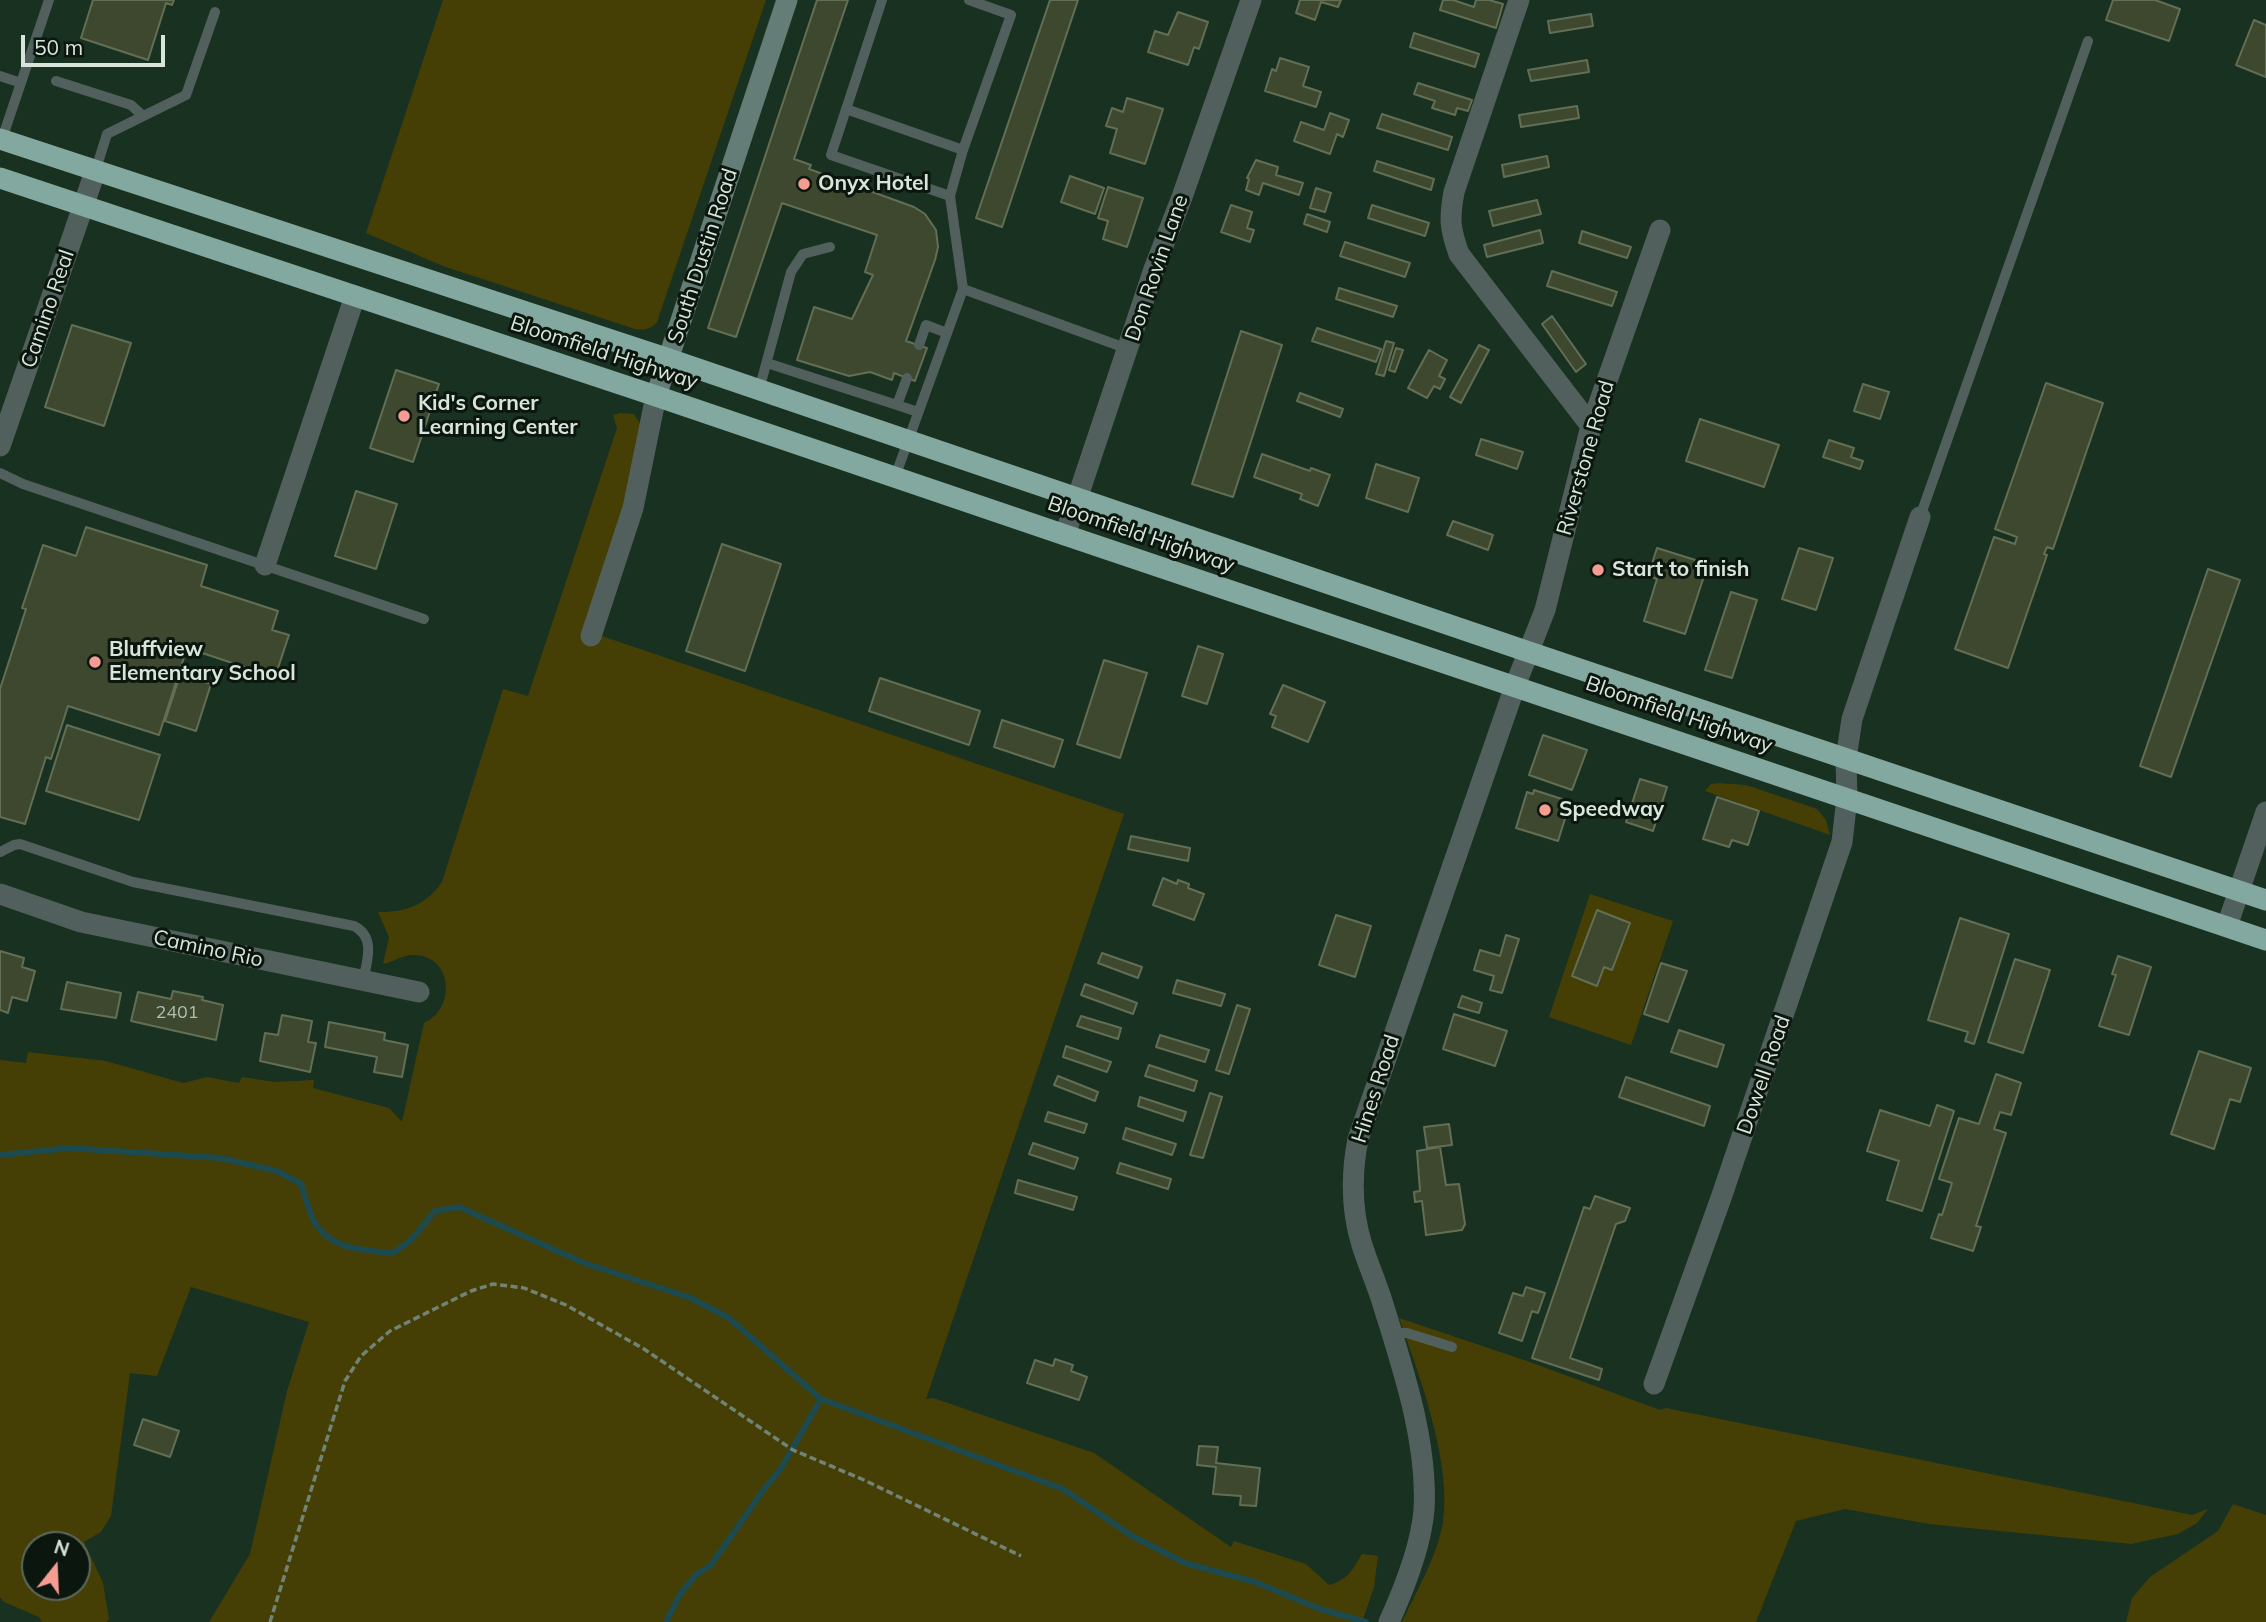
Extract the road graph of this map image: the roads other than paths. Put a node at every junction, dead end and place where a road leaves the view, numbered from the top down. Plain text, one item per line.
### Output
1 (49, 0) edge
2 (787, 0) edge
3 (882, 0) edge
4 (970, 0) edge
5 (1251, 0) edge
6 (1519, 0) edge
7 (215, 12) dead end
8 (2088, 41) dead end
9 (0, 76) edge
10 (56, 81) dead end
11 (21, 83) junction
12 (846, 109) junction
13 (143, 116) junction
14 (1, 139) edge
15 (963, 150) junction
16 (95, 172) junction
17 (0, 178) edge
18 (950, 196) junction
19 (83, 206) junction
20 (1660, 230) dead end
21 (830, 247) dead end
22 (963, 289) junction
23 (355, 296) junction
24 (947, 332) junction
25 (919, 345) dead end
26 (1128, 349) junction
27 (669, 359) junction
28 (767, 363) junction
29 (907, 378) dead end
30 (759, 390) junction
31 (656, 396) junction
32 (897, 405) junction
33 (918, 412) junction
34 (1591, 426) junction
35 (907, 441) junction
36 (0, 446) edge
37 (0, 473) edge
38 (895, 477) junction
39 (1078, 499) junction
40 (1920, 517) joint
41 (1065, 536) junction
42 (265, 565) junction
43 (424, 619) dead end
44 (591, 636) dead end
45 (1529, 652) junction
46 (1515, 686) junction
47 (1846, 760) junction
48 (1847, 798) junction
49 (2266, 812) edge
50 (0, 852) edge
51 (2239, 891) junction
52 (0, 894) edge
53 (2266, 900) edge
54 (2227, 926) junction
55 (2266, 940) edge
56 (363, 981) junction
57 (419, 992) dead end
58 (1391, 1333) junction
59 (1452, 1347) dead end
60 (1654, 1384) dead end
61 (1389, 1622) edge

1 - 11 lane
2 - 27 street, South Dustin Road
3 - 12 lane
4 - 15 lane
5 - 26 street, Don Rovin Lane
6 - 34 street
7 - 13 lane
8 - 40 lane
9 - 11 lane
10 - 13 lane
11 - 14 lane
12 - 15 lane
12 - 18 lane
13 - 16 lane
14 - 16 highway, Bloomfield Highway
15 - 18 lane
16 - 19 street, Camino Real
16 - 27 highway, Bloomfield Highway
17 - 19 highway, Bloomfield Highway
18 - 22 lane
19 - 23 highway, Bloomfield Highway
19 - 36 street, Camino Real
20 - 34 street, Riverstone Road
21 - 28 lane
22 - 24 lane
22 - 26 lane
23 - 31 highway, Bloomfield Highway
23 - 42 street
24 - 25 lane
24 - 33 lane
26 - 39 street, Don Rovin Lane
27 - 30 highway, Bloomfield Highway
27 - 31 street, South Dustin Road
28 - 30 lane
28 - 32 lane
29 - 32 lane
30 - 35 highway, Bloomfield Highway
31 - 38 highway, Bloomfield Highway
31 - 44 street, South Dustin Road
32 - 33 lane
33 - 35 lane
34 - 45 street, Riverstone Road
35 - 38 lane
35 - 39 highway, Bloomfield Highway
37 - 42 lane
38 - 41 highway, Bloomfield Highway
39 - 41 street, Don Rovin Lane
39 - 45 highway, Bloomfield Highway
40 - 47 street
41 - 46 highway, Bloomfield Highway
42 - 43 lane
45 - 46 street, Riverstone Road
45 - 47 highway, Bloomfield Highway
46 - 48 highway, Bloomfield Highway
46 - 58 street, Hines Road
47 - 48 street, Dowell Road
47 - 51 highway, Bloomfield Highway
48 - 54 highway, Bloomfield Highway
48 - 60 street, Dowell Road
49 - 51 street
50 - 56 lane
51 - 53 highway, Bloomfield Highway
51 - 54 street
52 - 56 street, Camino Rio
54 - 55 highway, Bloomfield Highway
56 - 57 street, Camino Rio
58 - 59 lane
58 - 61 street, Hines Road

